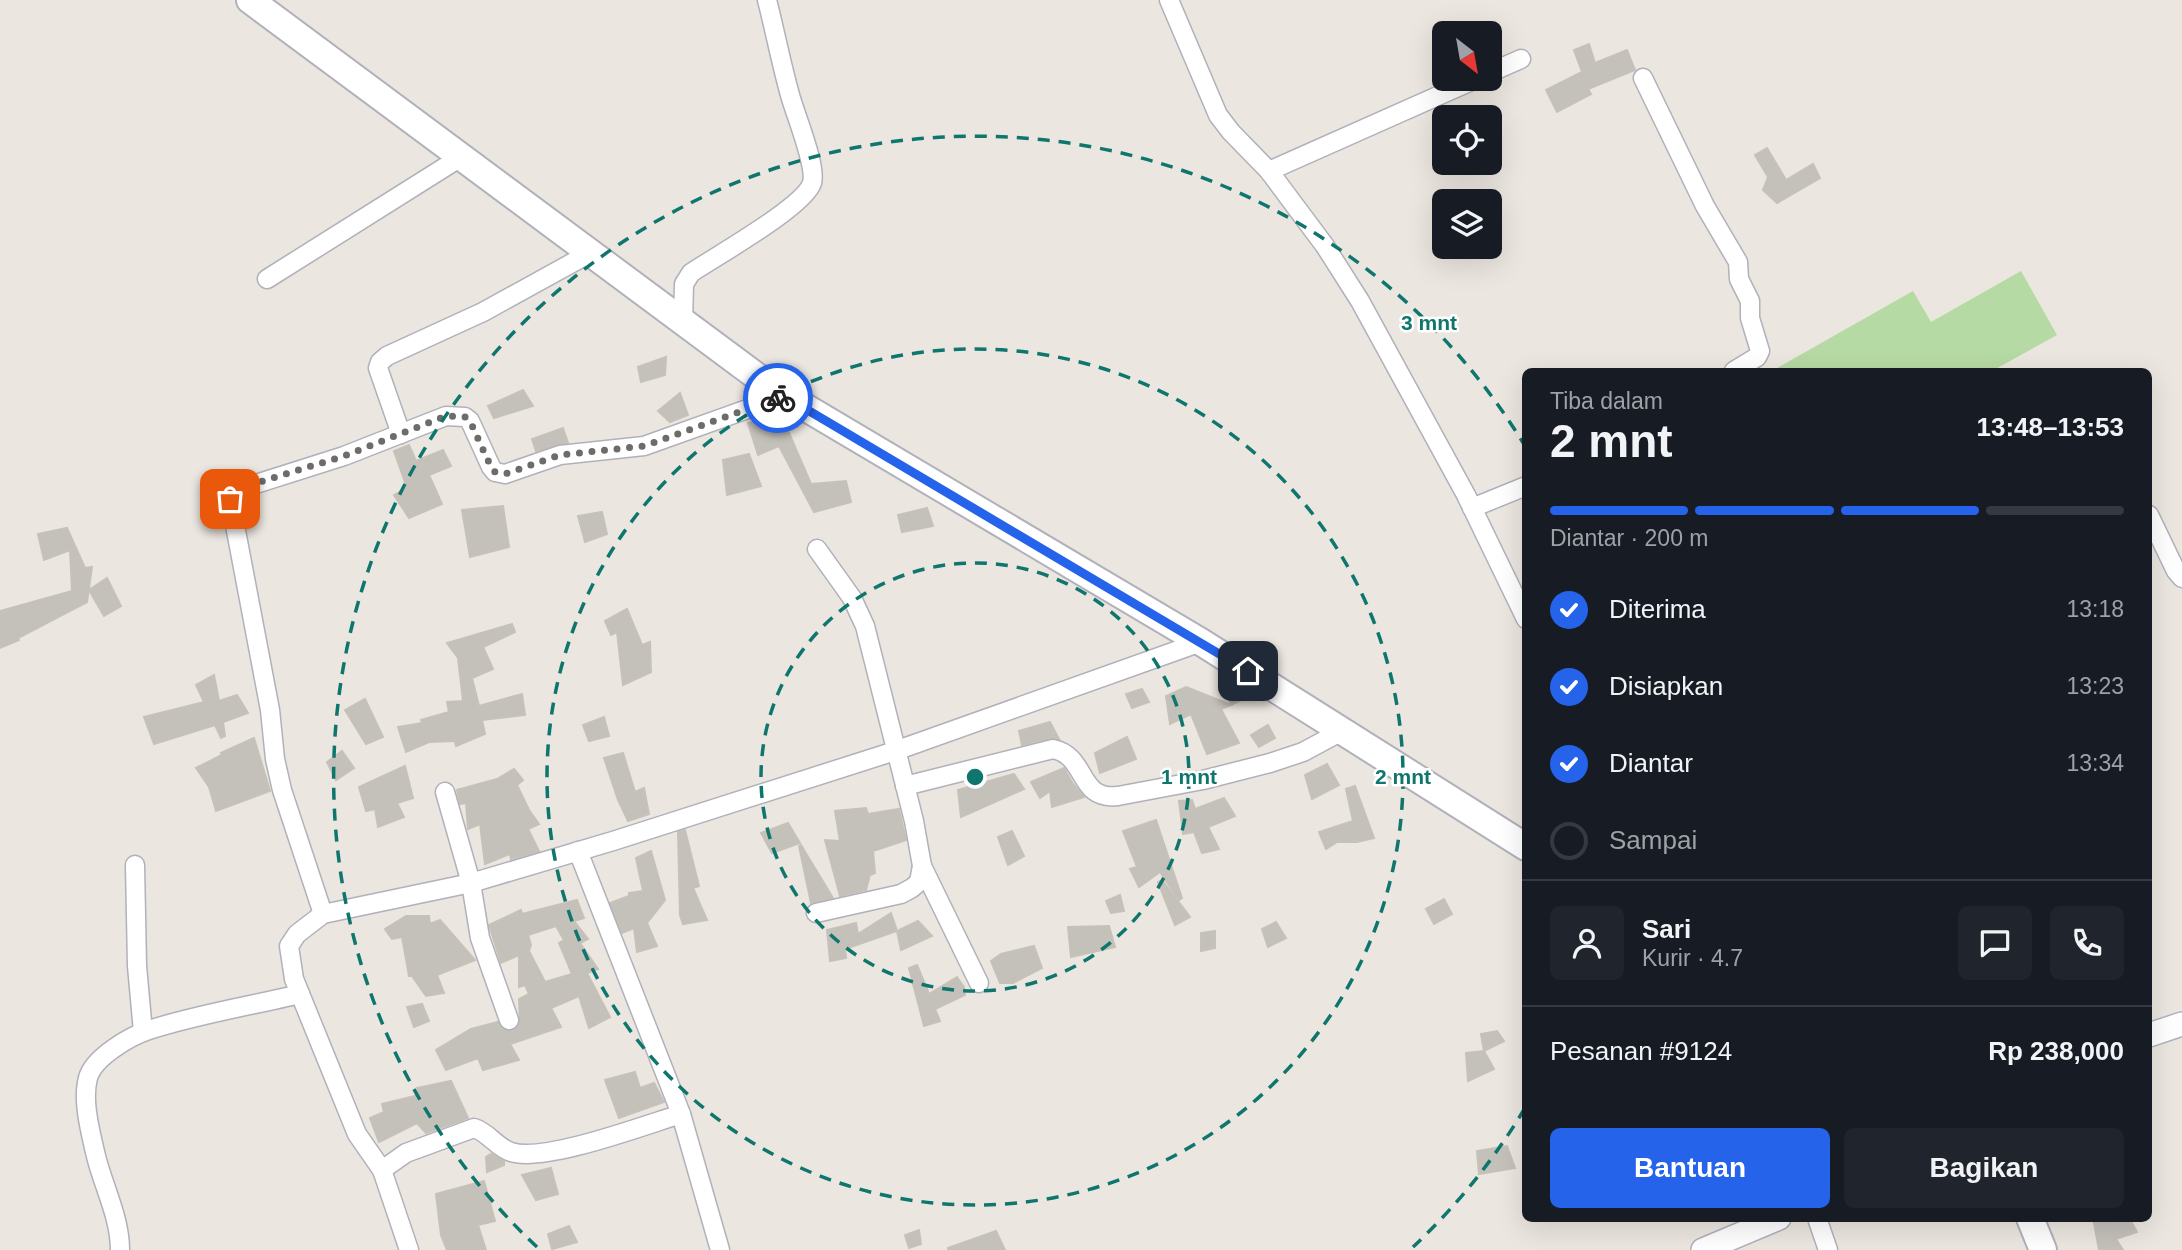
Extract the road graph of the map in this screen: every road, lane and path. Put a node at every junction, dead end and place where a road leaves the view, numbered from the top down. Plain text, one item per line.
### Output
1 (250, 0) edge
2 (767, 0) edge
3 (1169, 0) edge
4 (1521, 59) dead end
5 (1502, 67) edge
6 (1643, 78) dead end
7 (1449, 91) edge
8 (461, 157) junction
9 (1269, 171) junction
10 (590, 253) junction
11 (267, 279) dead end
12 (683, 322) junction
13 (1739, 368) edge
14 (784, 396) junction
15 (401, 434) junction
16 (1522, 488) edge
17 (1472, 508) junction
18 (2152, 521) edge
19 (817, 549) dead end
20 (2182, 578) edge
21 (1522, 611) edge
22 (1201, 642) junction
23 (1342, 731) junction
24 (895, 751) junction
25 (905, 786) junction
26 (445, 792) dead end
27 (1522, 844) edge
28 (578, 851) junction
29 (135, 865) dead end
30 (922, 866) junction
31 (471, 883) junction
32 (323, 914) junction
33 (816, 914) dead end
34 (979, 983) dead end
35 (300, 995) junction
36 (509, 1020) dead end
37 (2182, 1024) edge
38 (143, 1032) junction
39 (2152, 1034) edge
40 (681, 1114) junction
41 (382, 1170) junction
42 (1770, 1222) edge
43 (1818, 1222) edge
44 (2032, 1222) edge
45 (120, 1250) edge
46 (409, 1250) edge
47 (720, 1250) edge
48 (1703, 1250) edge
49 (1828, 1250) edge
50 (2043, 1250) edge

1 - 8 main road
2 - 12 street
3 - 9 street
4 - 5 street
6 - 13 street
7 - 9 street
8 - 10 main road
8 - 11 street
9 - 17 street
10 - 12 main road
10 - 15 street
12 - 14 main road
14 - 15 street
14 - 22 main road
15 - 32 street
16 - 17 street
17 - 21 street
18 - 20 street
19 - 24 street
22 - 23 main road
22 - 24 street
23 - 25 street
23 - 27 main road
24 - 25 street
24 - 28 street
25 - 30 street
26 - 31 street
28 - 31 street
28 - 40 street
29 - 38 street
30 - 33 street
30 - 34 street
31 - 32 street
31 - 36 street
32 - 35 street
35 - 38 street
35 - 41 street
37 - 39 street
38 - 45 street
40 - 41 street
40 - 47 street
41 - 46 street
42 - 48 street
43 - 49 street
44 - 50 main road

